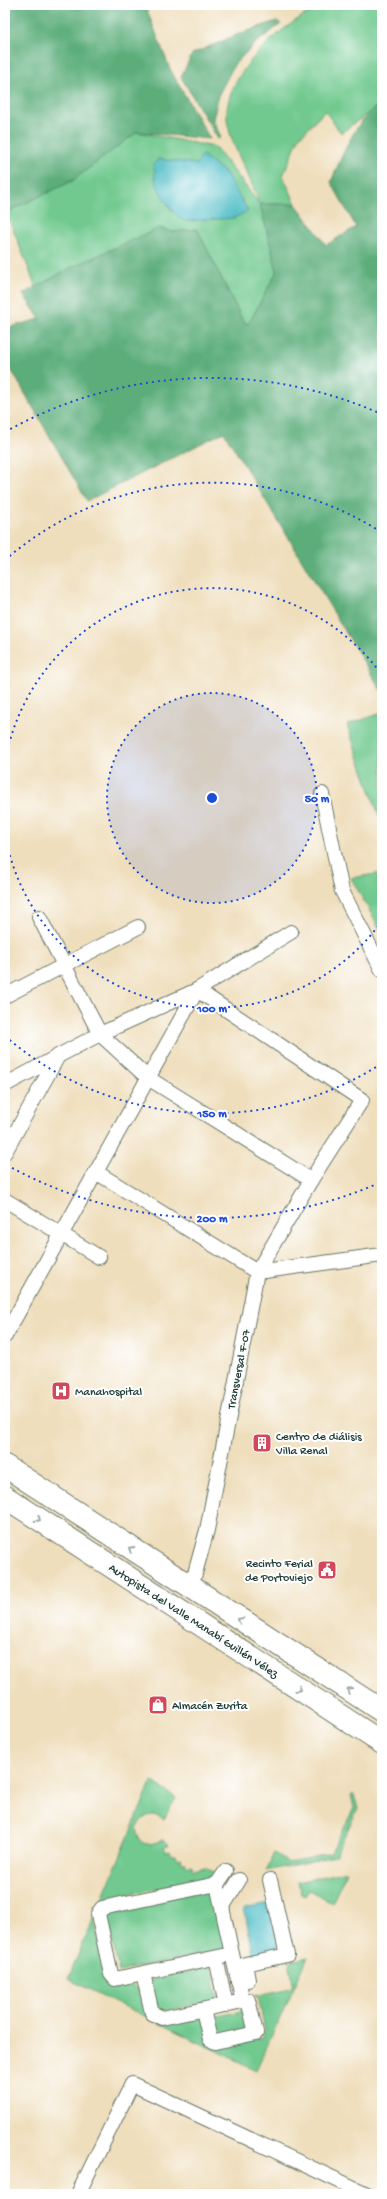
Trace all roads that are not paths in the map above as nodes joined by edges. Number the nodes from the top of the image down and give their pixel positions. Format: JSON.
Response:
{"nodes":[{"id":1,"x":322,"y":794,"type":"dead end"},
{"id":2,"x":39,"y":917,"type":"dead end"},
{"id":3,"x":138,"y":927,"type":"dead end"},
{"id":4,"x":291,"y":932,"type":"dead end"},
{"id":5,"x":65,"y":965,"type":"junction"},
{"id":6,"x":382,"y":970,"type":"edge"},
{"id":7,"x":197,"y":990,"type":"junction"},
{"id":8,"x":5,"y":996,"type":"edge"},
{"id":9,"x":100,"y":1034,"type":"junction"},
{"id":10,"x":58,"y":1056,"type":"junction"},
{"id":11,"x":148,"y":1078,"type":"junction"},
{"id":12,"x":5,"y":1085,"type":"edge"},
{"id":13,"x":5,"y":1152,"type":"edge"},
{"id":14,"x":96,"y":1172,"type":"junction"},
{"id":15,"x":311,"y":1180,"type":"junction"},
{"id":16,"x":5,"y":1200,"type":"edge"},
{"id":17,"x":61,"y":1234,"type":"junction"},
{"id":18,"x":382,"y":1255,"type":"edge"},
{"id":19,"x":99,"y":1257,"type":"dead end"},
{"id":20,"x":257,"y":1272,"type":"junction"},
{"id":21,"x":5,"y":1336,"type":"edge"},
{"id":22,"x":5,"y":1466,"type":"edge"},
{"id":23,"x":5,"y":1498,"type":"edge"},
{"id":24,"x":191,"y":1588,"type":"junction"},
{"id":25,"x":382,"y":1711,"type":"edge"},
{"id":26,"x":382,"y":1743,"type":"edge"},
{"id":27,"x":226,"y":1871,"type":"dead end"},
{"id":28,"x":239,"y":1880,"type":"dead end"},
{"id":29,"x":270,"y":1880,"type":"dead end"},
{"id":30,"x":217,"y":1884,"type":"junction"},
{"id":31,"x":222,"y":1906,"type":"junction"},
{"id":32,"x":232,"y":1954,"type":"junction"},
{"id":33,"x":216,"y":1958,"type":"junction"},
{"id":34,"x":143,"y":1973,"type":"junction"},
{"id":35,"x":238,"y":1982,"type":"junction"},
{"id":36,"x":243,"y":2002,"type":"junction"},
{"id":37,"x":226,"y":2005,"type":"junction"},
{"id":38,"x":203,"y":2010,"type":"junction"},
{"id":39,"x":78,"y":2194,"type":"edge"},
{"id":40,"x":367,"y":2194,"type":"edge"}],
"edges":[{"from":1,"to":6,"type":"street"},
{"from":2,"to":5,"type":"street"},
{"from":3,"to":5,"type":"street"},
{"from":4,"to":7,"type":"street"},
{"from":5,"to":8,"type":"street"},
{"from":5,"to":9,"type":"street"},
{"from":7,"to":9,"type":"street"},
{"from":7,"to":11,"type":"street"},
{"from":7,"to":15,"type":"street","name":"Transversal F-07"},
{"from":9,"to":10,"type":"street"},
{"from":9,"to":11,"type":"street"},
{"from":10,"to":12,"type":"street"},
{"from":10,"to":13,"type":"street"},
{"from":11,"to":14,"type":"street"},
{"from":11,"to":15,"type":"street"},
{"from":14,"to":17,"type":"street"},
{"from":14,"to":20,"type":"street"},
{"from":15,"to":20,"type":"street","name":"Transversal F-07"},
{"from":16,"to":17,"type":"street"},
{"from":17,"to":19,"type":"street"},
{"from":17,"to":21,"type":"street"},
{"from":18,"to":20,"type":"street"},
{"from":20,"to":24,"type":"street","name":"Transversal F-07"},
{"from":24,"to":22,"type":"main road","name":"Autopista del Valle Manabí Guillén Vélez","one_way":true},
{"from":23,"to":26,"type":"main road","name":"Autopista del Valle Manabí Guillén Vélez","one_way":true},
{"from":25,"to":24,"type":"main road","name":"Autopista del Valle Manabí Guillén Vélez","one_way":true},
{"from":27,"to":30,"type":"street"},
{"from":28,"to":31,"type":"street"},
{"from":29,"to":35,"type":"street"},
{"from":30,"to":31,"type":"street"},
{"from":30,"to":34,"type":"street"},
{"from":31,"to":32,"type":"street"},
{"from":32,"to":33,"type":"street"},
{"from":32,"to":35,"type":"street"},
{"from":33,"to":34,"type":"street"},
{"from":33,"to":37,"type":"street"},
{"from":34,"to":38,"type":"street"},
{"from":35,"to":36,"type":"street"},
{"from":36,"to":37,"type":"street"},
{"from":36,"to":38,"type":"street"},
{"from":37,"to":38,"type":"street"},
{"from":39,"to":40,"type":"street"}]}
